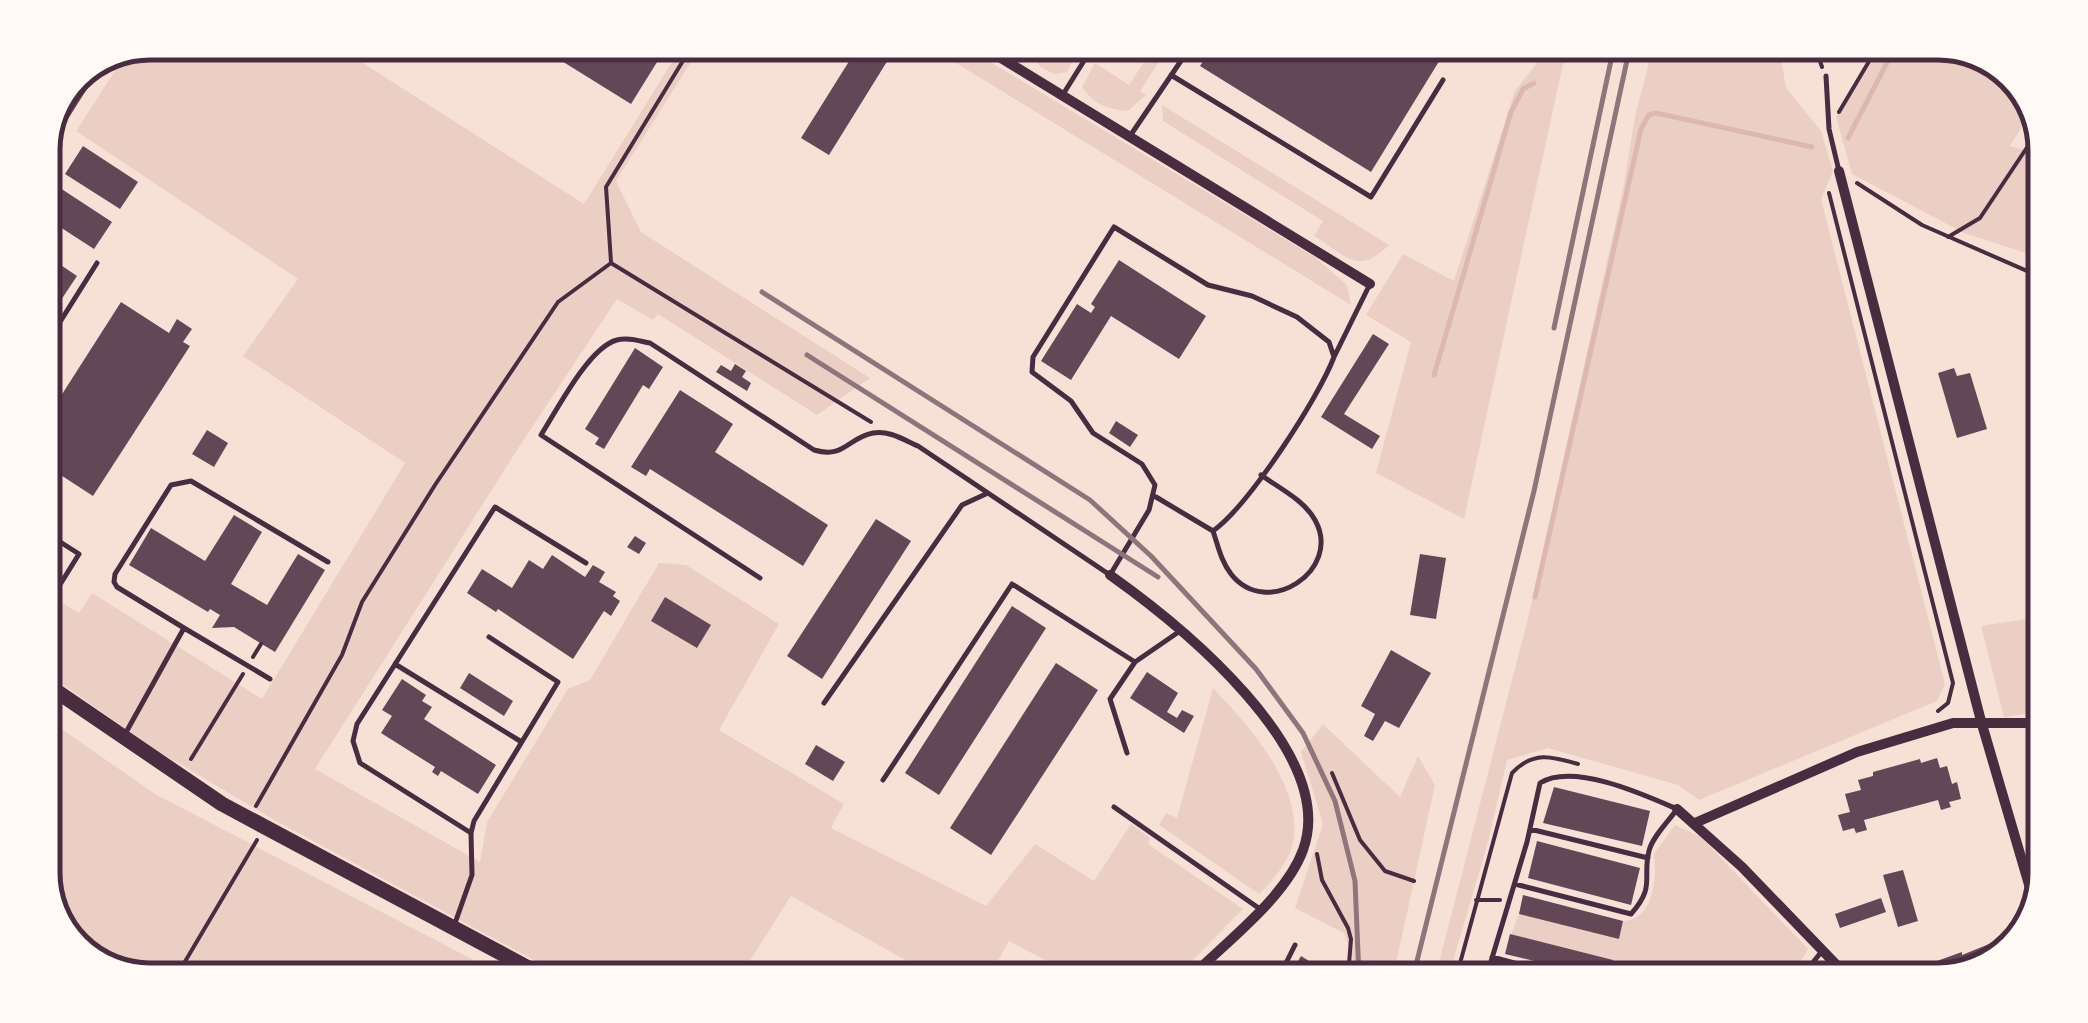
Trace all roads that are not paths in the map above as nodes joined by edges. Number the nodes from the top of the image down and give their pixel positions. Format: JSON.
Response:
{"nodes":[{"id":1,"x":1004,"y":60,"type":"edge"},
{"id":2,"x":1012,"y":60,"type":"edge"},
{"id":3,"x":1084,"y":60,"type":"edge"},
{"id":4,"x":1181,"y":60,"type":"edge"},
{"id":5,"x":1011,"y":64,"type":"junction"},
{"id":6,"x":1171,"y":75,"type":"junction"},
{"id":7,"x":1826,"y":76,"type":"dead end"},
{"id":8,"x":1444,"y":80,"type":"dead end"},
{"id":9,"x":1062,"y":96,"type":"junction"},
{"id":10,"x":1130,"y":136,"type":"junction"},
{"id":11,"x":1839,"y":172,"type":"joint"},
{"id":12,"x":97,"y":263,"type":"dead end"},
{"id":13,"x":1370,"y":284,"type":"joint"},
{"id":14,"x":60,"y":321,"type":"edge"},
{"id":15,"x":1334,"y":358,"type":"junction"},
{"id":16,"x":1262,"y":475,"type":"junction"},
{"id":17,"x":988,"y":493,"type":"junction"},
{"id":18,"x":1155,"y":496,"type":"junction"},
{"id":19,"x":1213,"y":531,"type":"junction"},
{"id":20,"x":60,"y":542,"type":"edge"},
{"id":21,"x":328,"y":562,"type":"dead end"},
{"id":22,"x":586,"y":563,"type":"dead end"},
{"id":23,"x":1110,"y":575,"type":"junction"},
{"id":24,"x":760,"y":578,"type":"dead end"},
{"id":25,"x":60,"y":585,"type":"edge"},
{"id":26,"x":184,"y":628,"type":"junction"},
{"id":27,"x":1182,"y":629,"type":"junction"},
{"id":28,"x":489,"y":637,"type":"dead end"},
{"id":29,"x":1135,"y":662,"type":"junction"},
{"id":30,"x":395,"y":664,"type":"junction"},
{"id":31,"x":270,"y":679,"type":"dead end"},
{"id":32,"x":60,"y":694,"type":"edge"},
{"id":33,"x":824,"y":703,"type":"dead end"},
{"id":34,"x":1982,"y":722,"type":"junction"},
{"id":35,"x":2028,"y":723,"type":"edge"},
{"id":36,"x":123,"y":738,"type":"junction"},
{"id":37,"x":520,"y":742,"type":"junction"},
{"id":38,"x":1127,"y":753,"type":"dead end"},
{"id":39,"x":883,"y":780,"type":"dead end"},
{"id":40,"x":1114,"y":807,"type":"dead end"},
{"id":41,"x":1677,"y":810,"type":"junction"},
{"id":42,"x":1695,"y":822,"type":"junction"},
{"id":43,"x":1530,"y":829,"type":"junction"},
{"id":44,"x":472,"y":833,"type":"junction"},
{"id":45,"x":1648,"y":858,"type":"junction"},
{"id":46,"x":2027,"y":879,"type":"edge"},
{"id":47,"x":1515,"y":884,"type":"junction"},
{"id":48,"x":1260,"y":909,"type":"junction"},
{"id":49,"x":453,"y":928,"type":"junction"},
{"id":50,"x":1295,"y":946,"type":"dead end"},
{"id":51,"x":1822,"y":950,"type":"junction"},
{"id":52,"x":1492,"y":957,"type":"junction"},
{"id":53,"x":519,"y":963,"type":"edge"},
{"id":54,"x":1205,"y":963,"type":"edge"},
{"id":55,"x":1286,"y":963,"type":"edge"},
{"id":56,"x":1490,"y":963,"type":"edge"},
{"id":57,"x":1515,"y":963,"type":"edge"},
{"id":58,"x":1812,"y":963,"type":"edge"},
{"id":59,"x":1835,"y":963,"type":"edge"}],
"edges":[{"from":1,"to":5,"type":"street"},
{"from":2,"to":5,"type":"lane"},
{"from":3,"to":9,"type":"lane"},
{"from":4,"to":6,"type":"lane"},
{"from":5,"to":9,"type":"street"},
{"from":6,"to":8,"type":"lane"},
{"from":6,"to":10,"type":"lane"},
{"from":7,"to":11,"type":"lane"},
{"from":9,"to":10,"type":"street"},
{"from":10,"to":13,"type":"street"},
{"from":11,"to":34,"type":"street"},
{"from":12,"to":14,"type":"lane"},
{"from":13,"to":15,"type":"lane"},
{"from":15,"to":16,"type":"lane"},
{"from":15,"to":18,"type":"lane"},
{"from":16,"to":19,"type":"lane"},
{"from":16,"to":19,"type":"lane"},
{"from":17,"to":23,"type":"lane"},
{"from":17,"to":24,"type":"lane"},
{"from":17,"to":33,"type":"lane"},
{"from":18,"to":19,"type":"lane"},
{"from":18,"to":23,"type":"lane"},
{"from":20,"to":25,"type":"lane"},
{"from":21,"to":26,"type":"lane"},
{"from":22,"to":30,"type":"lane"},
{"from":23,"to":27,"type":"street"},
{"from":26,"to":31,"type":"lane"},
{"from":26,"to":36,"type":"lane"},
{"from":27,"to":29,"type":"lane"},
{"from":27,"to":48,"type":"street"},
{"from":28,"to":37,"type":"lane"},
{"from":29,"to":38,"type":"lane"},
{"from":29,"to":39,"type":"lane"},
{"from":30,"to":37,"type":"lane"},
{"from":30,"to":44,"type":"lane"},
{"from":32,"to":36,"type":"main road"},
{"from":34,"to":35,"type":"street"},
{"from":34,"to":42,"type":"street"},
{"from":34,"to":46,"type":"street"},
{"from":36,"to":49,"type":"main road"},
{"from":37,"to":44,"type":"lane"},
{"from":40,"to":48,"type":"lane"},
{"from":41,"to":42,"type":"street"},
{"from":41,"to":43,"type":"lane"},
{"from":41,"to":45,"type":"lane"},
{"from":42,"to":51,"type":"street"},
{"from":43,"to":45,"type":"lane"},
{"from":43,"to":47,"type":"lane"},
{"from":44,"to":49,"type":"lane"},
{"from":45,"to":47,"type":"lane"},
{"from":47,"to":52,"type":"lane"},
{"from":48,"to":54,"type":"street"},
{"from":49,"to":53,"type":"main road"},
{"from":50,"to":55,"type":"lane"},
{"from":51,"to":58,"type":"lane"},
{"from":51,"to":59,"type":"street"},
{"from":52,"to":56,"type":"lane"},
{"from":52,"to":57,"type":"lane"}]}
